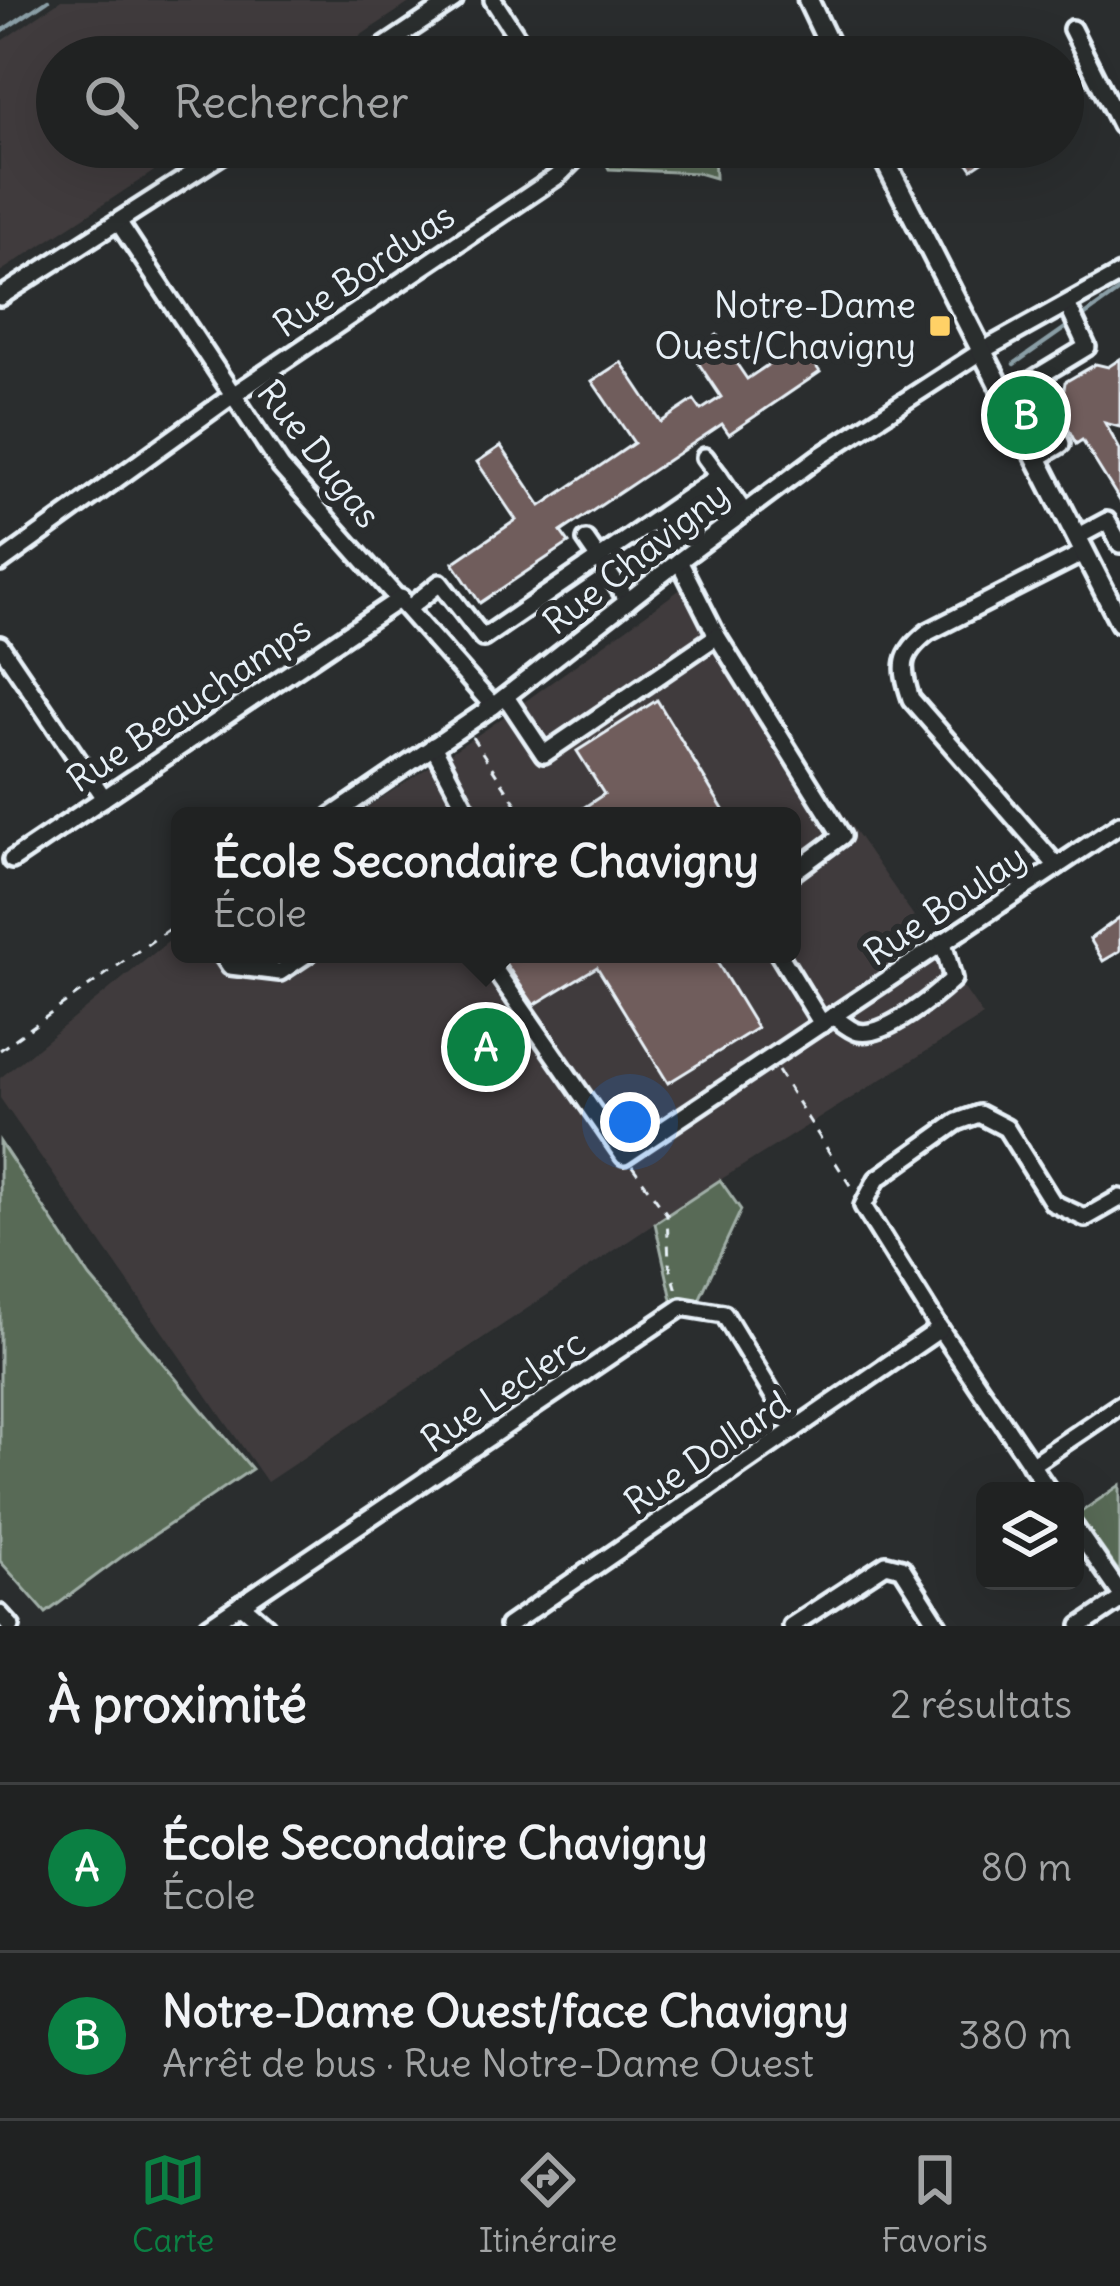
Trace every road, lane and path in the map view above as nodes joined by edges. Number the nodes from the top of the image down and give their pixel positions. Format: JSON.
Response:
{"nodes":[{"id":1,"x":454,"y":0,"type":"edge"},
{"id":2,"x":493,"y":0,"type":"edge"},
{"id":3,"x":811,"y":0,"type":"edge"},
{"id":4,"x":1072,"y":29,"type":"dead end"},
{"id":5,"x":400,"y":36,"type":"edge"},
{"id":6,"x":516,"y":36,"type":"edge"},
{"id":7,"x":826,"y":36,"type":"edge"},
{"id":8,"x":1077,"y":36,"type":"edge"},
{"id":9,"x":1084,"y":47,"type":"edge"},
{"id":10,"x":1113,"y":92,"type":"edge"},
{"id":11,"x":1120,"y":125,"type":"edge"},
{"id":12,"x":202,"y":168,"type":"edge"},
{"id":13,"x":567,"y":168,"type":"edge"},
{"id":14,"x":888,"y":168,"type":"edge"},
{"id":15,"x":119,"y":223,"type":"junction"},
{"id":16,"x":1120,"y":274,"type":"edge"},
{"id":17,"x":0,"y":297,"type":"edge"},
{"id":18,"x":1067,"y":304,"type":"junction"},
{"id":19,"x":980,"y":352,"type":"junction"},
{"id":20,"x":1062,"y":362,"type":"junction"},
{"id":21,"x":233,"y":394,"type":"junction"},
{"id":22,"x":1052,"y":401,"type":"junction"},
{"id":23,"x":705,"y":457,"type":"dead end"},
{"id":24,"x":1036,"y":460,"type":"junction"},
{"id":25,"x":719,"y":476,"type":"junction"},
{"id":26,"x":744,"y":512,"type":"junction"},
{"id":27,"x":586,"y":540,"type":"dead end"},
{"id":28,"x":1081,"y":544,"type":"junction"},
{"id":29,"x":1120,"y":544,"type":"edge"},
{"id":30,"x":599,"y":559,"type":"junction"},
{"id":31,"x":679,"y":561,"type":"junction"},
{"id":32,"x":0,"y":563,"type":"edge"},
{"id":33,"x":1115,"y":598,"type":"edge"},
{"id":34,"x":628,"y":601,"type":"junction"},
{"id":35,"x":405,"y":603,"type":"junction"},
{"id":36,"x":1120,"y":622,"type":"edge"},
{"id":37,"x":717,"y":637,"type":"junction"},
{"id":38,"x":0,"y":645,"type":"edge"},
{"id":39,"x":500,"y":702,"type":"junction"},
{"id":40,"x":465,"y":725,"type":"junction"},
{"id":41,"x":433,"y":746,"type":"junction"},
{"id":42,"x":104,"y":798,"type":"junction"},
{"id":43,"x":345,"y":807,"type":"edge"},
{"id":44,"x":465,"y":807,"type":"edge"},
{"id":45,"x":518,"y":807,"type":"edge"},
{"id":46,"x":1120,"y":824,"type":"edge"},
{"id":47,"x":12,"y":860,"type":"dead end"},
{"id":48,"x":801,"y":866,"type":"edge"},
{"id":49,"x":1057,"y":866,"type":"junction"},
{"id":50,"x":171,"y":927,"type":"edge"},
{"id":51,"x":943,"y":942,"type":"junction"},
{"id":52,"x":228,"y":963,"type":"edge"},
{"id":53,"x":294,"y":963,"type":"edge"},
{"id":54,"x":490,"y":963,"type":"edge"},
{"id":55,"x":786,"y":963,"type":"edge"},
{"id":56,"x":827,"y":1020,"type":"junction"},
{"id":57,"x":0,"y":1050,"type":"edge"},
{"id":58,"x":770,"y":1058,"type":"junction"},
{"id":59,"x":624,"y":1156,"type":"junction"},
{"id":60,"x":1120,"y":1198,"type":"edge"},
{"id":61,"x":863,"y":1207,"type":"junction"},
{"id":62,"x":682,"y":1307,"type":"junction"},
{"id":63,"x":940,"y":1329,"type":"junction"},
{"id":64,"x":1120,"y":1405,"type":"edge"},
{"id":65,"x":794,"y":1430,"type":"junction"},
{"id":66,"x":1031,"y":1465,"type":"junction"},
{"id":67,"x":1043,"y":1482,"type":"edge"},
{"id":68,"x":1084,"y":1542,"type":"edge"},
{"id":69,"x":1120,"y":1597,"type":"edge"},
{"id":70,"x":241,"y":1604,"type":"junction"},
{"id":71,"x":0,"y":1614,"type":"edge"},
{"id":72,"x":11,"y":1626,"type":"edge"},
{"id":73,"x":209,"y":1626,"type":"edge"},
{"id":74,"x":266,"y":1626,"type":"edge"},
{"id":75,"x":508,"y":1626,"type":"edge"},
{"id":76,"x":791,"y":1626,"type":"edge"},
{"id":77,"x":939,"y":1626,"type":"edge"},
{"id":78,"x":1081,"y":1626,"type":"edge"}],
"edges":[{"from":1,"to":5,"type":"street"},
{"from":2,"to":6,"type":"street"},
{"from":3,"to":7,"type":"main road"},
{"from":4,"to":8,"type":"street"},
{"from":9,"to":10,"type":"street"},
{"from":10,"to":11,"type":"street"},
{"from":12,"to":15,"type":"street"},
{"from":13,"to":21,"type":"street","name":"Rue Borduas"},
{"from":14,"to":19,"type":"main road"},
{"from":15,"to":17,"type":"street"},
{"from":15,"to":21,"type":"street","name":"Rue Dugas"},
{"from":16,"to":18,"type":"street","name":"Rue Chavigny"},
{"from":18,"to":19,"type":"street","name":"Rue Chavigny"},
{"from":18,"to":20,"type":"street"},
{"from":19,"to":24,"type":"main road"},
{"from":19,"to":26,"type":"street","name":"Rue Chavigny"},
{"from":20,"to":22,"type":"street"},
{"from":20,"to":22,"type":"street"},
{"from":21,"to":32,"type":"street","name":"Rue Borduas"},
{"from":21,"to":35,"type":"street","name":"Rue Dugas"},
{"from":22,"to":24,"type":"street"},
{"from":23,"to":25,"type":"street"},
{"from":24,"to":28,"type":"main road"},
{"from":25,"to":26,"type":"street"},
{"from":25,"to":30,"type":"street"},
{"from":26,"to":31,"type":"street","name":"Rue Chavigny"},
{"from":27,"to":30,"type":"street"},
{"from":28,"to":29,"type":"street"},
{"from":28,"to":33,"type":"main road"},
{"from":28,"to":49,"type":"street"},
{"from":30,"to":34,"type":"street"},
{"from":30,"to":35,"type":"street"},
{"from":31,"to":34,"type":"street","name":"Rue Chavigny"},
{"from":31,"to":37,"type":"street"},
{"from":33,"to":36,"type":"main road"},
{"from":34,"to":39,"type":"street","name":"Rue Chavigny"},
{"from":35,"to":39,"type":"street","name":"Rue Dugas"},
{"from":35,"to":42,"type":"street","name":"Rue Beauchamps"},
{"from":37,"to":39,"type":"street","name":"Rue Dugas"},
{"from":37,"to":48,"type":"street"},
{"from":38,"to":42,"type":"street"},
{"from":39,"to":40,"type":"street","name":"Rue Chavigny"},
{"from":40,"to":41,"type":"street","name":"Rue Chavigny"},
{"from":40,"to":45,"type":"path"},
{"from":41,"to":43,"type":"street","name":"Rue Chavigny"},
{"from":41,"to":44,"type":"street"},
{"from":42,"to":47,"type":"street","name":"Rue Beauchamps"},
{"from":46,"to":49,"type":"street","name":"Rue Boulay"},
{"from":49,"to":51,"type":"street","name":"Rue Boulay"},
{"from":50,"to":57,"type":"path"},
{"from":51,"to":56,"type":"street","name":"Rue Boulay"},
{"from":51,"to":56,"type":"street"},
{"from":52,"to":53,"type":"street"},
{"from":54,"to":59,"type":"street"},
{"from":55,"to":56,"type":"street"},
{"from":56,"to":58,"type":"street","name":"Rue Boulay"},
{"from":58,"to":59,"type":"street","name":"Rue Boulay"},
{"from":58,"to":61,"type":"path"},
{"from":59,"to":62,"type":"path"},
{"from":60,"to":61,"type":"street"},
{"from":61,"to":63,"type":"street"},
{"from":62,"to":65,"type":"street"},
{"from":62,"to":70,"type":"street","name":"Rue Leclerc"},
{"from":63,"to":65,"type":"street","name":"Rue Dollard"},
{"from":63,"to":66,"type":"street"},
{"from":64,"to":66,"type":"street"},
{"from":65,"to":75,"type":"street","name":"Rue Dollard"},
{"from":66,"to":67,"type":"street"},
{"from":68,"to":69,"type":"street"},
{"from":69,"to":78,"type":"street"},
{"from":70,"to":73,"type":"street","name":"Rue Leclerc"},
{"from":70,"to":74,"type":"street"},
{"from":71,"to":72,"type":"street"},
{"from":76,"to":77,"type":"street"}]}
